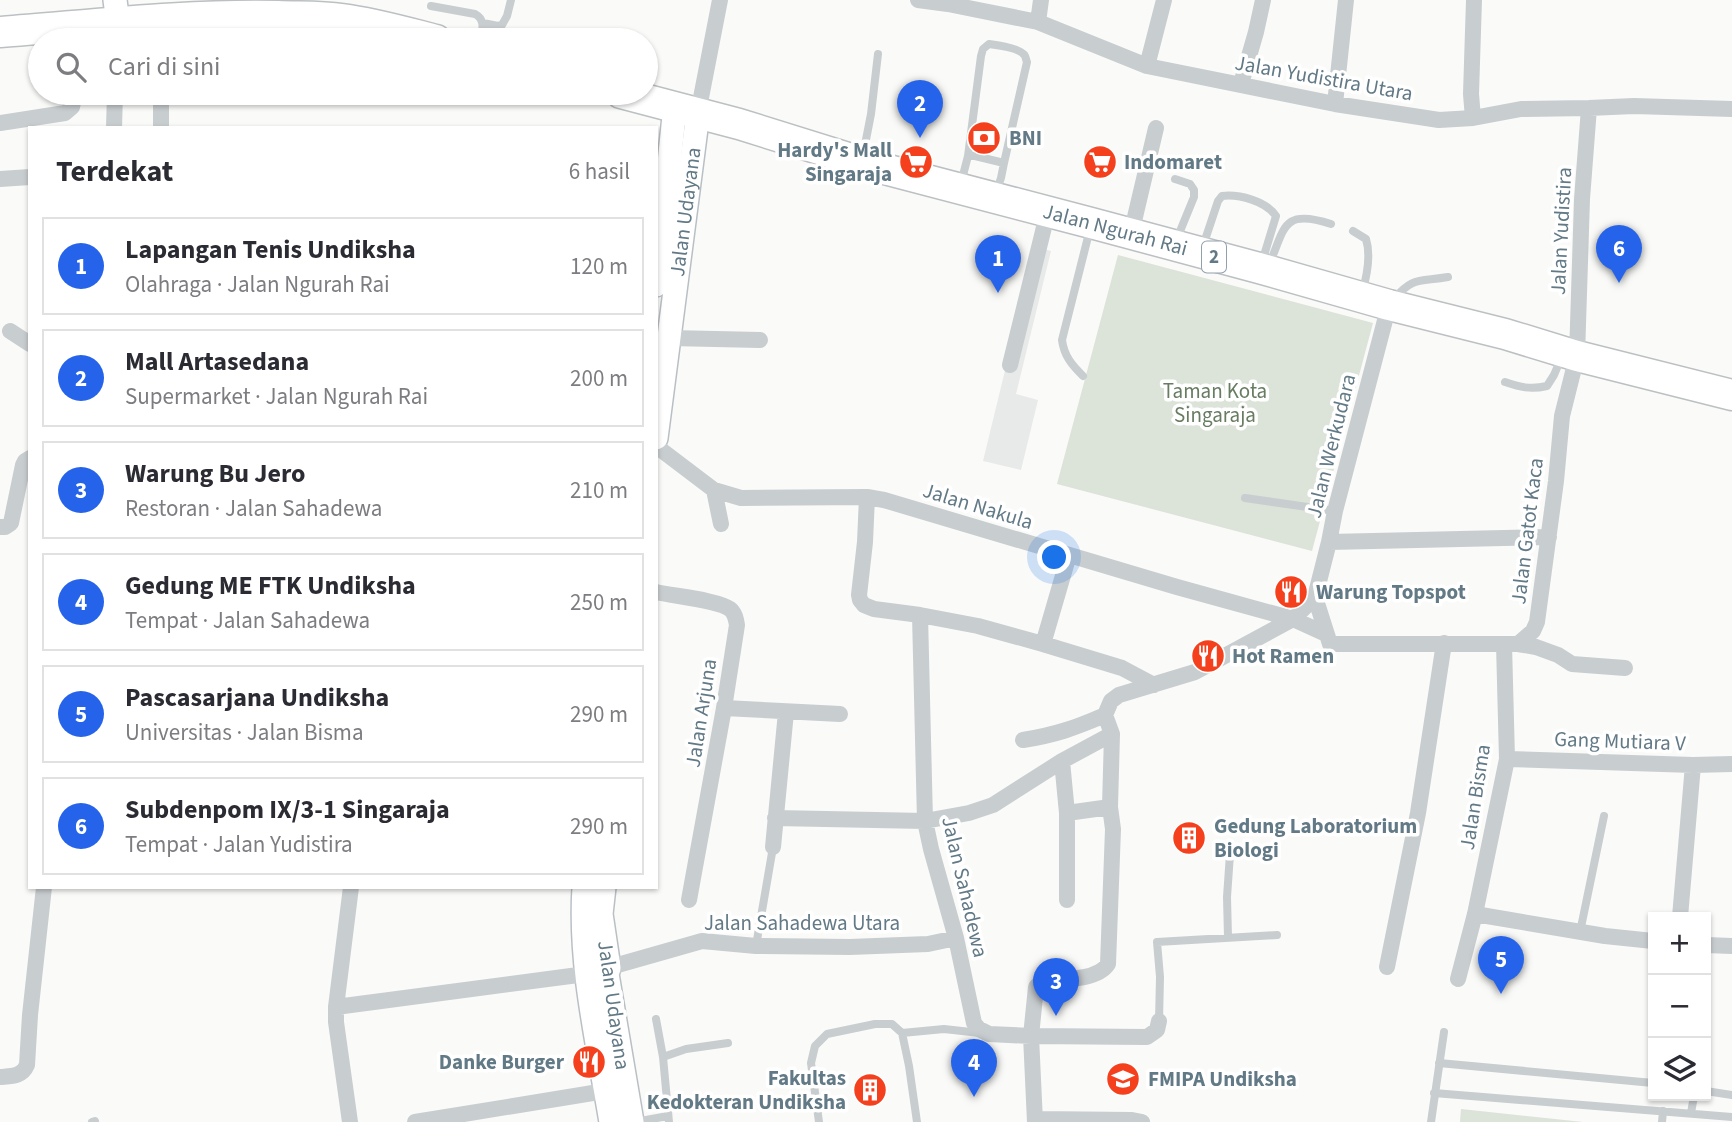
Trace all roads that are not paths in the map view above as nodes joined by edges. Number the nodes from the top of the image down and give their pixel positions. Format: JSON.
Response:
{"nodes":[{"id":1,"x":511,"y":0,"type":"edge"},
{"id":2,"x":720,"y":0,"type":"edge"},
{"id":3,"x":918,"y":0,"type":"edge"},
{"id":4,"x":1041,"y":0,"type":"edge"},
{"id":5,"x":1164,"y":0,"type":"edge"},
{"id":6,"x":1263,"y":0,"type":"edge"},
{"id":7,"x":1346,"y":0,"type":"edge"},
{"id":8,"x":1474,"y":0,"type":"edge"},
{"id":9,"x":432,"y":6,"type":"dead end"},
{"id":10,"x":322,"y":9,"type":"edge"},
{"id":11,"x":136,"y":19,"type":"edge"},
{"id":12,"x":1038,"y":22,"type":"junction"},
{"id":13,"x":483,"y":23,"type":"junction"},
{"id":14,"x":96,"y":28,"type":"edge"},
{"id":15,"x":390,"y":28,"type":"edge"},
{"id":16,"x":482,"y":28,"type":"edge"},
{"id":17,"x":0,"y":32,"type":"edge"},
{"id":18,"x":28,"y":33,"type":"edge"},
{"id":19,"x":877,"y":54,"type":"dead end"},
{"id":20,"x":1147,"y":66,"type":"junction"},
{"id":21,"x":1241,"y":84,"type":"junction"},
{"id":22,"x":658,"y":103,"type":"edge"},
{"id":23,"x":1335,"y":104,"type":"junction"},
{"id":24,"x":72,"y":105,"type":"edge"},
{"id":25,"x":115,"y":105,"type":"edge"},
{"id":26,"x":162,"y":105,"type":"edge"},
{"id":27,"x":1589,"y":108,"type":"junction"},
{"id":28,"x":1732,"y":109,"type":"edge"},
{"id":29,"x":687,"y":110,"type":"junction"},
{"id":30,"x":1473,"y":118,"type":"junction"},
{"id":31,"x":0,"y":123,"type":"edge"},
{"id":32,"x":114,"y":126,"type":"edge"},
{"id":33,"x":161,"y":126,"type":"edge"},
{"id":34,"x":1156,"y":128,"type":"dead end"},
{"id":35,"x":968,"y":156,"type":"junction"},
{"id":36,"x":861,"y":162,"type":"junction"},
{"id":37,"x":1004,"y":163,"type":"junction"},
{"id":38,"x":28,"y":177,"type":"edge"},
{"id":39,"x":0,"y":179,"type":"edge"},
{"id":40,"x":1175,"y":179,"type":"dead end"},
{"id":41,"x":959,"y":189,"type":"junction"},
{"id":42,"x":993,"y":198,"type":"junction"},
{"id":43,"x":1048,"y":211,"type":"junction"},
{"id":44,"x":1091,"y":223,"type":"junction"},
{"id":45,"x":1331,"y":224,"type":"dead end"},
{"id":46,"x":1353,"y":231,"type":"dead end"},
{"id":47,"x":1131,"y":234,"type":"junction"},
{"id":48,"x":1188,"y":249,"type":"junction"},
{"id":49,"x":1263,"y":269,"type":"junction"},
{"id":50,"x":658,"y":274,"type":"edge"},
{"id":51,"x":1448,"y":278,"type":"dead end"},
{"id":52,"x":1375,"y":301,"type":"junction"},
{"id":53,"x":10,"y":331,"type":"dead end"},
{"id":54,"x":663,"y":338,"type":"edge"},
{"id":55,"x":760,"y":340,"type":"dead end"},
{"id":56,"x":28,"y":343,"type":"edge"},
{"id":57,"x":1570,"y":354,"type":"junction"},
{"id":58,"x":1010,"y":365,"type":"dead end"},
{"id":59,"x":1083,"y":376,"type":"dead end"},
{"id":60,"x":1504,"y":382,"type":"dead end"},
{"id":61,"x":1732,"y":395,"type":"edge"},
{"id":62,"x":658,"y":409,"type":"edge"},
{"id":63,"x":658,"y":448,"type":"edge"},
{"id":64,"x":28,"y":459,"type":"edge"},
{"id":65,"x":714,"y":490,"type":"junction"},
{"id":66,"x":867,"y":497,"type":"junction"},
{"id":67,"x":1245,"y":498,"type":"dead end"},
{"id":68,"x":1335,"y":511,"type":"junction"},
{"id":69,"x":721,"y":524,"type":"dead end"},
{"id":70,"x":0,"y":527,"type":"edge"},
{"id":71,"x":1549,"y":537,"type":"junction"},
{"id":72,"x":1329,"y":542,"type":"junction"},
{"id":73,"x":1069,"y":555,"type":"junction"},
{"id":74,"x":658,"y":592,"type":"edge"},
{"id":75,"x":1315,"y":597,"type":"junction"},
{"id":76,"x":920,"y":615,"type":"junction"},
{"id":77,"x":1293,"y":620,"type":"junction"},
{"id":78,"x":1328,"y":639,"type":"junction"},
{"id":79,"x":1444,"y":643,"type":"junction"},
{"id":80,"x":1043,"y":644,"type":"junction"},
{"id":81,"x":1511,"y":644,"type":"junction"},
{"id":82,"x":1625,"y":668,"type":"dead end"},
{"id":83,"x":1154,"y":685,"type":"junction"},
{"id":84,"x":724,"y":708,"type":"junction"},
{"id":85,"x":786,"y":712,"type":"junction"},
{"id":86,"x":840,"y":714,"type":"dead end"},
{"id":87,"x":1105,"y":715,"type":"junction"},
{"id":88,"x":1112,"y":734,"type":"junction"},
{"id":89,"x":1023,"y":740,"type":"dead end"},
{"id":90,"x":1507,"y":759,"type":"junction"},
{"id":91,"x":1062,"y":761,"type":"junction"},
{"id":92,"x":1732,"y":764,"type":"edge"},
{"id":93,"x":1693,"y":765,"type":"junction"},
{"id":94,"x":1110,"y":807,"type":"junction"},
{"id":95,"x":1067,"y":813,"type":"junction"},
{"id":96,"x":1604,"y":816,"type":"dead end"},
{"id":97,"x":775,"y":818,"type":"junction"},
{"id":98,"x":925,"y":821,"type":"junction"},
{"id":99,"x":772,"y":847,"type":"joint"},
{"id":100,"x":1230,"y":853,"type":"dead end"},
{"id":101,"x":44,"y":889,"type":"edge"},
{"id":102,"x":351,"y":889,"type":"edge"},
{"id":103,"x":584,"y":889,"type":"edge"},
{"id":104,"x":604,"y":889,"type":"edge"},
{"id":105,"x":1067,"y":900,"type":"dead end"},
{"id":106,"x":689,"y":901,"type":"dead end"},
{"id":107,"x":1680,"y":912,"type":"edge"},
{"id":108,"x":1475,"y":914,"type":"junction"},
{"id":109,"x":1580,"y":932,"type":"junction"},
{"id":110,"x":1277,"y":935,"type":"dead end"},
{"id":111,"x":1228,"y":937,"type":"junction"},
{"id":112,"x":956,"y":938,"type":"junction"},
{"id":113,"x":1648,"y":940,"type":"edge"},
{"id":114,"x":1711,"y":945,"type":"edge"},
{"id":115,"x":756,"y":946,"type":"junction"},
{"id":116,"x":1732,"y":946,"type":"edge"},
{"id":117,"x":1387,"y":967,"type":"dead end"},
{"id":118,"x":609,"y":968,"type":"junction"},
{"id":119,"x":586,"y":974,"type":"junction"},
{"id":120,"x":1458,"y":979,"type":"dead end"},
{"id":121,"x":336,"y":1007,"type":"junction"},
{"id":122,"x":656,"y":1018,"type":"dead end"},
{"id":123,"x":1159,"y":1021,"type":"joint"},
{"id":124,"x":1444,"y":1032,"type":"dead end"},
{"id":125,"x":902,"y":1033,"type":"junction"},
{"id":126,"x":989,"y":1034,"type":"junction"},
{"id":127,"x":1031,"y":1036,"type":"junction"},
{"id":128,"x":728,"y":1043,"type":"dead end"},
{"id":129,"x":663,"y":1057,"type":"junction"},
{"id":130,"x":1439,"y":1063,"type":"junction"},
{"id":131,"x":0,"y":1077,"type":"edge"},
{"id":132,"x":1648,"y":1083,"type":"edge"},
{"id":133,"x":606,"y":1091,"type":"junction"},
{"id":134,"x":1711,"y":1092,"type":"edge"},
{"id":135,"x":1434,"y":1093,"type":"junction"},
{"id":136,"x":1732,"y":1095,"type":"edge"},
{"id":137,"x":1693,"y":1101,"type":"edge"},
{"id":138,"x":1663,"y":1111,"type":"junction"},
{"id":139,"x":1691,"y":1113,"type":"junction"},
{"id":140,"x":1732,"y":1117,"type":"edge"},
{"id":141,"x":668,"y":1119,"type":"edge"},
{"id":142,"x":1035,"y":1120,"type":"edge"},
{"id":143,"x":350,"y":1122,"type":"edge"},
{"id":144,"x":415,"y":1122,"type":"edge"},
{"id":145,"x":611,"y":1122,"type":"edge"},
{"id":146,"x":632,"y":1122,"type":"edge"},
{"id":147,"x":819,"y":1122,"type":"edge"},
{"id":148,"x":917,"y":1122,"type":"edge"},
{"id":149,"x":1142,"y":1122,"type":"edge"},
{"id":150,"x":1431,"y":1122,"type":"edge"},
{"id":151,"x":1662,"y":1122,"type":"edge"}],
"edges":[{"from":1,"to":13,"type":"lane"},
{"from":2,"to":29,"type":"street"},
{"from":3,"to":12,"type":"street","name":"Jalan Yudistira Utara"},
{"from":4,"to":12,"type":"street"},
{"from":5,"to":20,"type":"street"},
{"from":6,"to":21,"type":"street"},
{"from":7,"to":23,"type":"street"},
{"from":8,"to":30,"type":"street"},
{"from":9,"to":13,"type":"lane"},
{"from":10,"to":11,"type":"highway"},
{"from":10,"to":15,"type":"highway"},
{"from":11,"to":14,"type":"highway"},
{"from":12,"to":20,"type":"street","name":"Jalan Yudistira Utara"},
{"from":13,"to":16,"type":"lane"},
{"from":17,"to":18,"type":"highway"},
{"from":19,"to":36,"type":"lane"},
{"from":20,"to":21,"type":"street","name":"Jalan Yudistira Utara"},
{"from":21,"to":23,"type":"street","name":"Jalan Yudistira Utara"},
{"from":22,"to":29,"type":"highway","name":"Jalan Ngurah Rai","number":"2"},
{"from":23,"to":30,"type":"street","name":"Jalan Yudistira Utara"},
{"from":24,"to":31,"type":"street"},
{"from":25,"to":32,"type":"street"},
{"from":26,"to":33,"type":"street"},
{"from":27,"to":28,"type":"street","name":"Jalan Yudistira Utara"},
{"from":27,"to":30,"type":"street","name":"Jalan Yudistira Utara"},
{"from":27,"to":57,"type":"street","name":"Jalan Yudistira"},
{"from":29,"to":36,"type":"highway","name":"Jalan Ngurah Rai","number":"2"},
{"from":29,"to":50,"type":"street","name":"Jalan Udayana"},
{"from":29,"to":54,"type":"street","name":"Jalan Udayana"},
{"from":34,"to":47,"type":"street"},
{"from":35,"to":37,"type":"lane"},
{"from":35,"to":37,"type":"lane"},
{"from":35,"to":41,"type":"lane"},
{"from":36,"to":41,"type":"highway","name":"Jalan Ngurah Rai","number":"2"},
{"from":37,"to":42,"type":"lane"},
{"from":38,"to":39,"type":"street"},
{"from":40,"to":48,"type":"lane"},
{"from":41,"to":42,"type":"highway","name":"Jalan Ngurah Rai","number":"2"},
{"from":42,"to":43,"type":"highway","name":"Jalan Ngurah Rai","number":"2"},
{"from":43,"to":44,"type":"highway","name":"Jalan Ngurah Rai","number":"2"},
{"from":43,"to":58,"type":"street"},
{"from":44,"to":47,"type":"highway","name":"Jalan Ngurah Rai","number":"2"},
{"from":44,"to":59,"type":"lane"},
{"from":45,"to":49,"type":"lane"},
{"from":46,"to":52,"type":"lane"},
{"from":47,"to":48,"type":"highway","name":"Jalan Ngurah Rai","number":"2"},
{"from":48,"to":49,"type":"highway","name":"Jalan Ngurah Rai","number":"2"},
{"from":48,"to":49,"type":"lane"},
{"from":49,"to":52,"type":"highway","name":"Jalan Ngurah Rai","number":"2"},
{"from":51,"to":52,"type":"lane"},
{"from":52,"to":57,"type":"highway","name":"Jalan Ngurah Rai","number":"2"},
{"from":52,"to":68,"type":"street","name":"Jalan Werkudara"},
{"from":53,"to":56,"type":"street"},
{"from":54,"to":55,"type":"street"},
{"from":54,"to":62,"type":"street","name":"Jalan Udayana"},
{"from":57,"to":60,"type":"lane"},
{"from":57,"to":61,"type":"highway","name":"Jalan Ngurah Rai","number":"2"},
{"from":57,"to":71,"type":"street","name":"Jalan Gatot Kaca"},
{"from":63,"to":65,"type":"street","name":"Jalan Nakula"},
{"from":64,"to":70,"type":"street"},
{"from":65,"to":66,"type":"street","name":"Jalan Nakula"},
{"from":65,"to":69,"type":"street"},
{"from":66,"to":73,"type":"street","name":"Jalan Nakula"},
{"from":66,"to":76,"type":"street"},
{"from":67,"to":68,"type":"lane"},
{"from":68,"to":72,"type":"street","name":"Jalan Werkudara"},
{"from":71,"to":72,"type":"street"},
{"from":71,"to":81,"type":"street","name":"Jalan Gatot Kaca"},
{"from":72,"to":75,"type":"street","name":"Jalan Werkudara"},
{"from":73,"to":77,"type":"street","name":"Jalan Nakula"},
{"from":73,"to":80,"type":"street"},
{"from":74,"to":84,"type":"street","name":"Jalan Arjuna"},
{"from":75,"to":77,"type":"street","name":"Jalan Werkudara"},
{"from":75,"to":78,"type":"street"},
{"from":76,"to":80,"type":"street"},
{"from":76,"to":98,"type":"street","name":"Jalan Sahadewa"},
{"from":77,"to":78,"type":"street"},
{"from":77,"to":83,"type":"street"},
{"from":78,"to":79,"type":"street"},
{"from":79,"to":81,"type":"street"},
{"from":79,"to":117,"type":"street"},
{"from":80,"to":83,"type":"street"},
{"from":81,"to":82,"type":"street"},
{"from":81,"to":90,"type":"street","name":"Jalan Bisma"},
{"from":83,"to":87,"type":"street"},
{"from":84,"to":85,"type":"street"},
{"from":84,"to":106,"type":"street","name":"Jalan Arjuna"},
{"from":85,"to":86,"type":"street"},
{"from":85,"to":97,"type":"street"},
{"from":87,"to":88,"type":"street"},
{"from":87,"to":89,"type":"street"},
{"from":88,"to":91,"type":"street"},
{"from":88,"to":94,"type":"street"},
{"from":90,"to":93,"type":"street","name":"Gang Mutiara V"},
{"from":90,"to":108,"type":"street","name":"Jalan Bisma"},
{"from":91,"to":95,"type":"street"},
{"from":91,"to":98,"type":"street"},
{"from":92,"to":93,"type":"street","name":"Gang Mutiara V"},
{"from":93,"to":107,"type":"street"},
{"from":94,"to":95,"type":"street"},
{"from":94,"to":127,"type":"street"},
{"from":95,"to":105,"type":"street"},
{"from":96,"to":109,"type":"lane"},
{"from":97,"to":98,"type":"street"},
{"from":97,"to":99,"type":"street"},
{"from":98,"to":112,"type":"street","name":"Jalan Sahadewa"},
{"from":99,"to":115,"type":"lane"},
{"from":100,"to":111,"type":"lane"},
{"from":101,"to":131,"type":"street"},
{"from":102,"to":121,"type":"street"},
{"from":103,"to":119,"type":"street","name":"Jalan Udayana"},
{"from":104,"to":118,"type":"street","name":"Jalan Udayana"},
{"from":108,"to":109,"type":"street"},
{"from":108,"to":120,"type":"street","name":"Jalan Bisma"},
{"from":109,"to":113,"type":"street"},
{"from":110,"to":111,"type":"lane"},
{"from":111,"to":123,"type":"lane"},
{"from":112,"to":115,"type":"street","name":"Jalan Sahadewa Utara"},
{"from":112,"to":126,"type":"street","name":"Jalan Sahadewa"},
{"from":114,"to":116,"type":"street"},
{"from":115,"to":118,"type":"street","name":"Jalan Sahadewa Utara"},
{"from":118,"to":119,"type":"street","name":"Jalan Sahadewa Utara"},
{"from":118,"to":146,"type":"street","name":"Jalan Udayana"},
{"from":119,"to":121,"type":"street","name":"Jalan Sahadewa Utara"},
{"from":119,"to":133,"type":"street","name":"Jalan Udayana"},
{"from":121,"to":143,"type":"street"},
{"from":122,"to":129,"type":"lane"},
{"from":123,"to":127,"type":"street"},
{"from":124,"to":130,"type":"lane"},
{"from":125,"to":126,"type":"lane"},
{"from":125,"to":147,"type":"lane"},
{"from":125,"to":148,"type":"lane"},
{"from":126,"to":127,"type":"street"},
{"from":127,"to":142,"type":"street"},
{"from":128,"to":129,"type":"lane"},
{"from":129,"to":141,"type":"lane"},
{"from":130,"to":132,"type":"lane"},
{"from":130,"to":135,"type":"lane"},
{"from":133,"to":144,"type":"street"},
{"from":133,"to":145,"type":"street","name":"Jalan Udayana"},
{"from":134,"to":136,"type":"lane"},
{"from":135,"to":138,"type":"lane"},
{"from":135,"to":150,"type":"lane"},
{"from":137,"to":139,"type":"lane"},
{"from":138,"to":139,"type":"lane"},
{"from":138,"to":151,"type":"lane"},
{"from":139,"to":140,"type":"lane"},
{"from":141,"to":146,"type":"lane"},
{"from":142,"to":149,"type":"street"}]}
